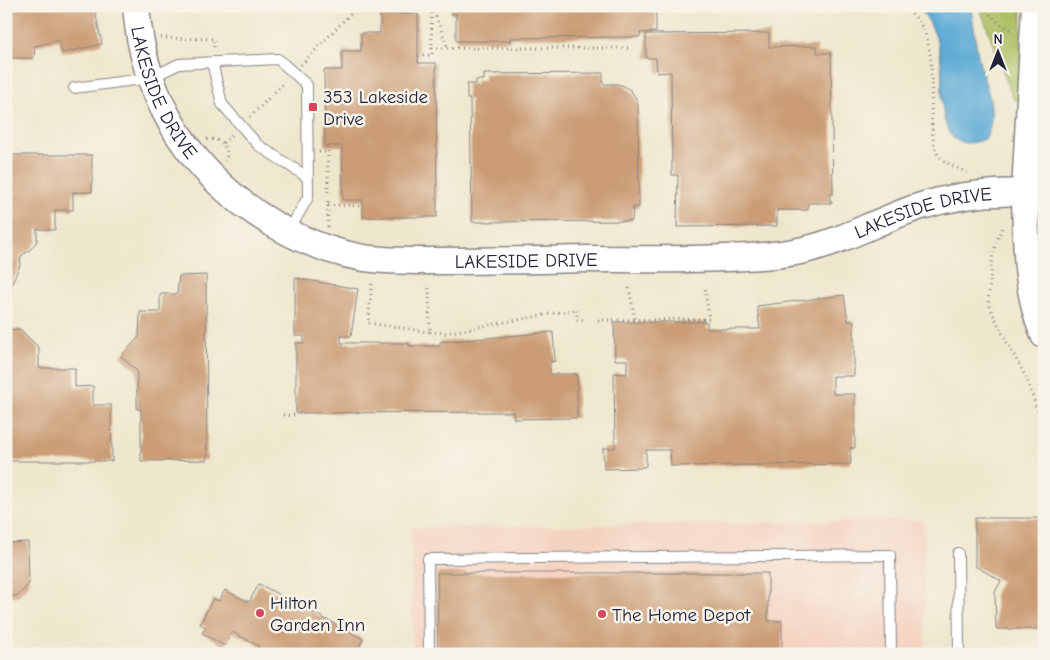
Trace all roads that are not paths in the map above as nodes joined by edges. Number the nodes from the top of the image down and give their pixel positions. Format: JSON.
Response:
{"nodes":[{"id":1,"x":136,"y":6,"type":"edge"},
{"id":2,"x":1035,"y":6,"type":"edge"},
{"id":3,"x":212,"y":62,"type":"junction"},
{"id":4,"x":150,"y":78,"type":"junction"},
{"id":5,"x":74,"y":88,"type":"dead end"},
{"id":6,"x":307,"y":177,"type":"junction"},
{"id":7,"x":1035,"y":193,"type":"edge"},
{"id":8,"x":288,"y":232,"type":"junction"},
{"id":9,"x":1044,"y":335,"type":"edge"},
{"id":10,"x":958,"y":554,"type":"dead end"},
{"id":11,"x":429,"y":654,"type":"edge"},
{"id":12,"x":891,"y":654,"type":"edge"},
{"id":13,"x":959,"y":654,"type":"edge"}],
"edges":[{"from":1,"to":4,"type":"street","name":"LAKESIDE DRIVE"},
{"from":2,"to":7,"type":"street"},
{"from":3,"to":4,"type":"lane"},
{"from":3,"to":6,"type":"lane"},
{"from":3,"to":6,"type":"lane"},
{"from":4,"to":5,"type":"lane"},
{"from":4,"to":8,"type":"street","name":"LAKESIDE DRIVE"},
{"from":6,"to":8,"type":"lane"},
{"from":7,"to":8,"type":"street","name":"LAKESIDE DRIVE"},
{"from":7,"to":9,"type":"street"},
{"from":10,"to":13,"type":"lane"},
{"from":11,"to":12,"type":"lane"}]}
